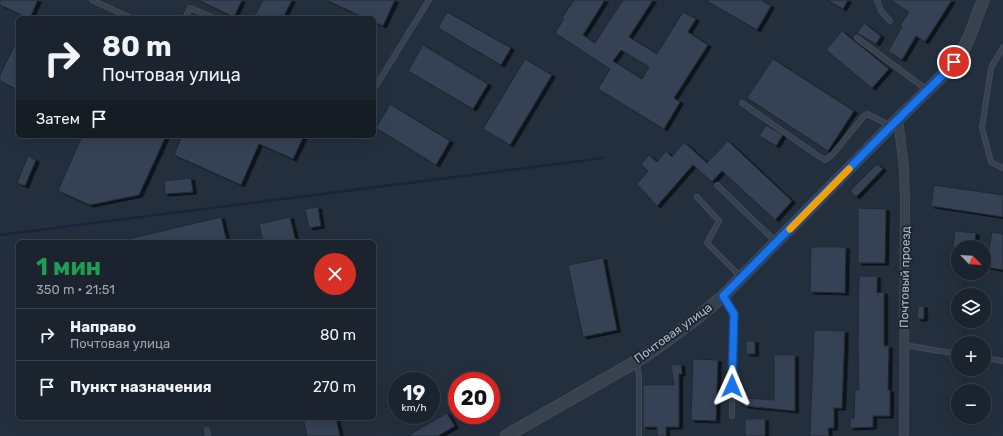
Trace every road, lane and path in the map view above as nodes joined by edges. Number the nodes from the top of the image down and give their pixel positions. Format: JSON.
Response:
{"nodes":[{"id":1,"x":92,"y":0,"type":"edge"},
{"id":2,"x":429,"y":0,"type":"edge"},
{"id":3,"x":877,"y":0,"type":"edge"},
{"id":4,"x":983,"y":0,"type":"edge"},
{"id":5,"x":128,"y":16,"type":"edge"},
{"id":6,"x":186,"y":16,"type":"edge"},
{"id":7,"x":209,"y":16,"type":"edge"},
{"id":8,"x":890,"y":21,"type":"dead end"},
{"id":9,"x":858,"y":38,"type":"dead end"},
{"id":10,"x":1003,"y":47,"type":"edge"},
{"id":11,"x":376,"y":86,"type":"edge"},
{"id":12,"x":928,"y":90,"type":"junction"},
{"id":13,"x":742,"y":103,"type":"dead end"},
{"id":14,"x":895,"y":123,"type":"junction"},
{"id":15,"x":1003,"y":168,"type":"edge"},
{"id":16,"x":717,"y":185,"type":"dead end"},
{"id":17,"x":697,"y":197,"type":"dead end"},
{"id":18,"x":776,"y":242,"type":"junction"},
{"id":19,"x":741,"y":278,"type":"junction"},
{"id":20,"x":723,"y":296,"type":"junction"},
{"id":21,"x":904,"y":345,"type":"junction"},
{"id":22,"x":951,"y":353,"type":"edge"},
{"id":23,"x":991,"y":359,"type":"edge"},
{"id":24,"x":637,"y":360,"type":"junction"},
{"id":25,"x":1003,"y":361,"type":"edge"},
{"id":26,"x":732,"y":416,"type":"dead end"},
{"id":27,"x":207,"y":430,"type":"dead end"},
{"id":28,"x":208,"y":436,"type":"edge"},
{"id":29,"x":506,"y":436,"type":"edge"},
{"id":30,"x":639,"y":436,"type":"edge"},
{"id":31,"x":904,"y":436,"type":"edge"}],
"edges":[{"from":1,"to":5,"type":"lane"},
{"from":2,"to":11,"type":"lane"},
{"from":3,"to":8,"type":"lane"},
{"from":4,"to":12,"type":"street","name":"Почтовая улица"},
{"from":6,"to":7,"type":"lane"},
{"from":9,"to":12,"type":"lane"},
{"from":10,"to":15,"type":"lane"},
{"from":12,"to":14,"type":"street","name":"Почтовая улица"},
{"from":13,"to":14,"type":"lane"},
{"from":14,"to":18,"type":"street","name":"Почтовая улица"},
{"from":14,"to":21,"type":"street","name":"Почтовый проезд"},
{"from":16,"to":18,"type":"lane"},
{"from":17,"to":19,"type":"lane"},
{"from":18,"to":19,"type":"street","name":"Почтовая улица"},
{"from":19,"to":20,"type":"street","name":"Почтовая улица"},
{"from":20,"to":24,"type":"street","name":"Почтовая улица"},
{"from":20,"to":26,"type":"lane"},
{"from":21,"to":22,"type":"lane"},
{"from":21,"to":31,"type":"street","name":"Почтовый проезд"},
{"from":23,"to":25,"type":"lane"},
{"from":24,"to":29,"type":"street","name":"Почтовая улица"},
{"from":24,"to":30,"type":"lane"},
{"from":27,"to":28,"type":"lane"}]}
